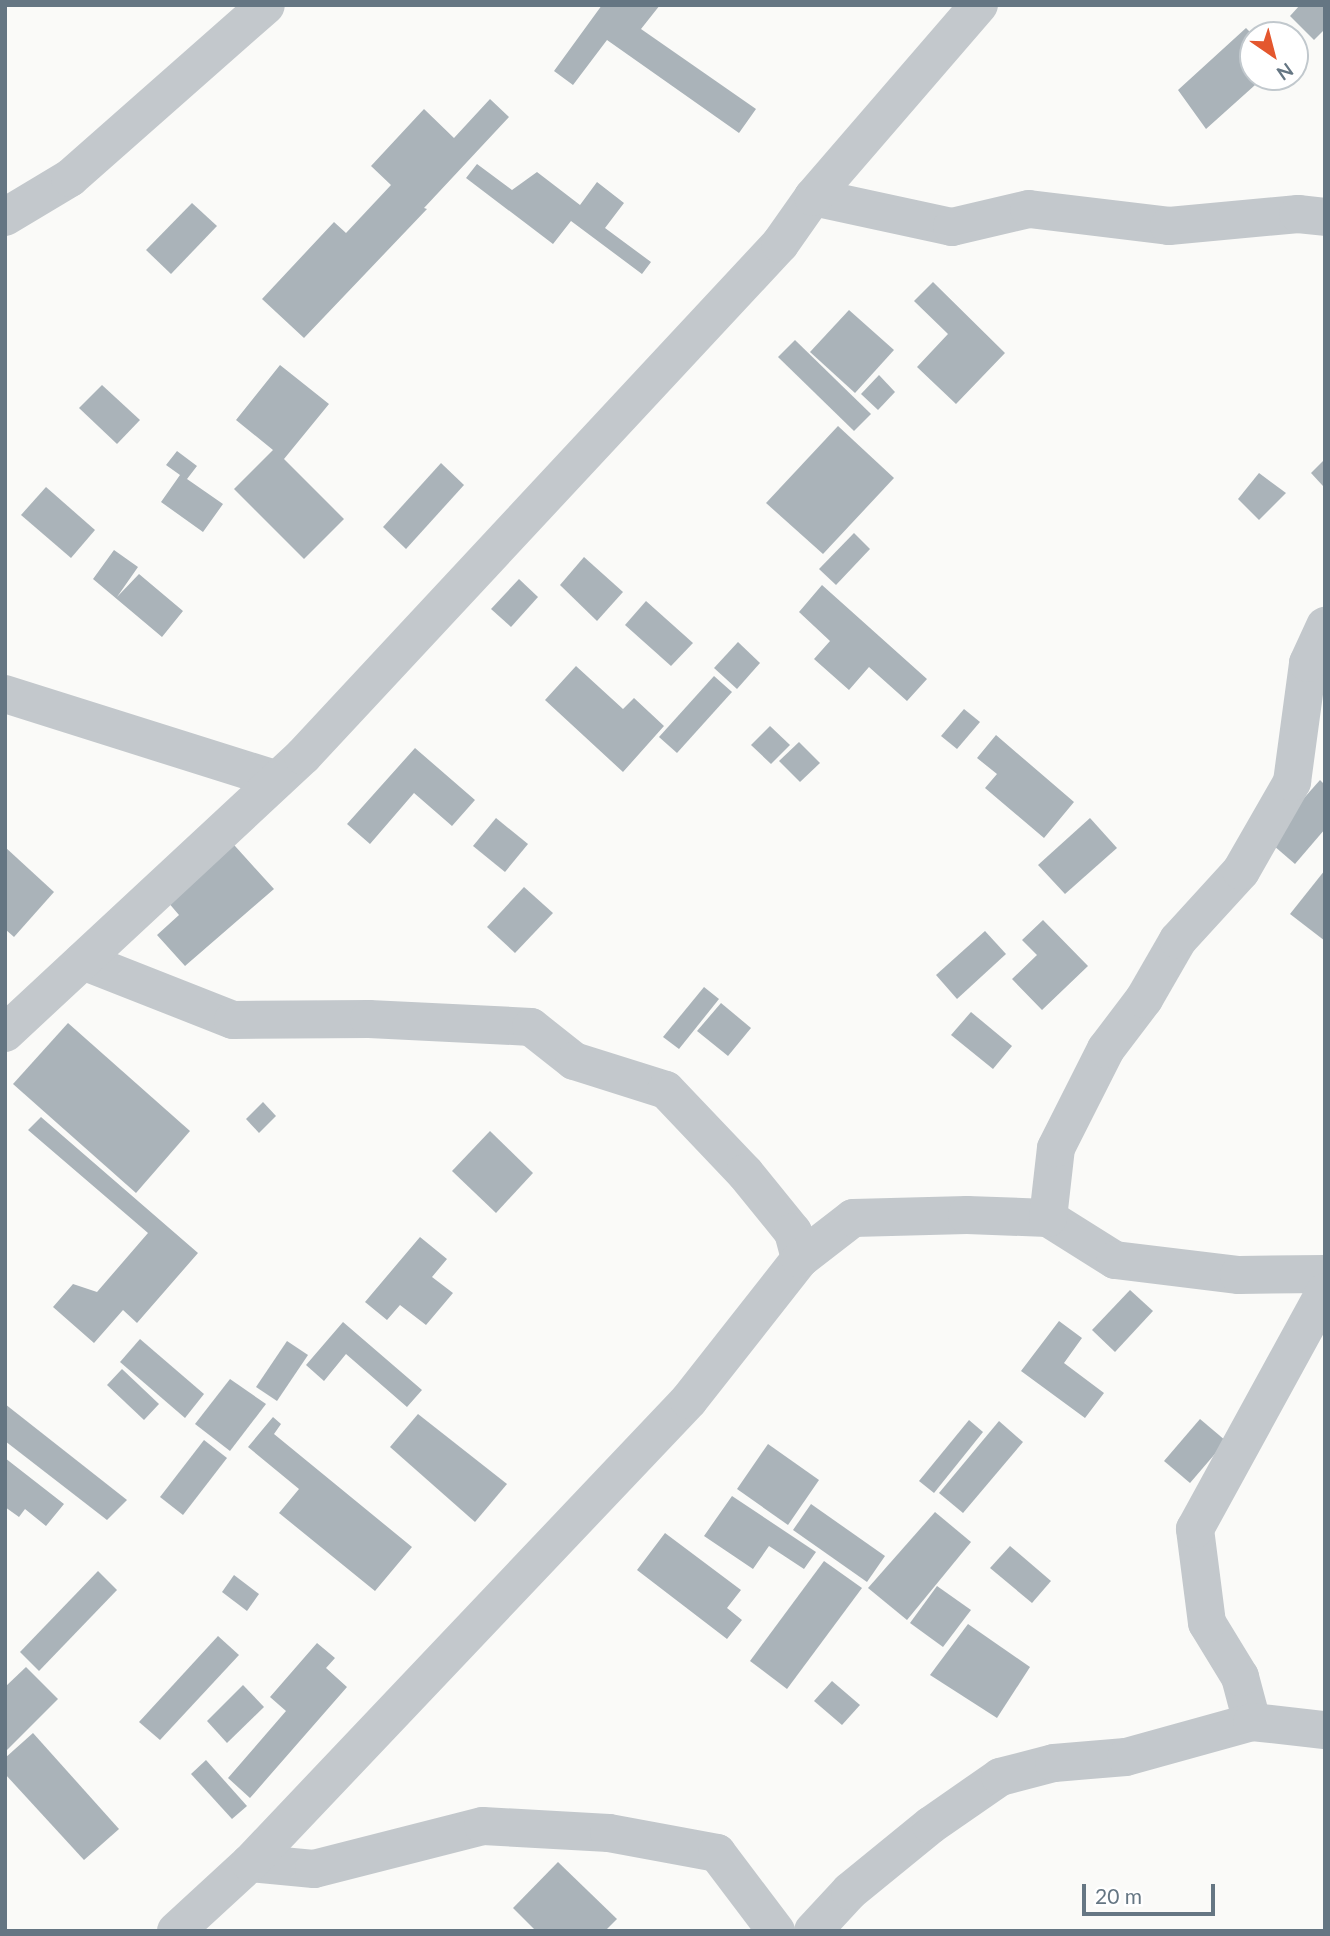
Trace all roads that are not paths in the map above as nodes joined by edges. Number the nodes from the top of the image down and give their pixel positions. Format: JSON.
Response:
{"nodes":[{"id":1,"x":266,"y":5,"type":"edge"},
{"id":2,"x":979,"y":5,"type":"edge"},
{"id":3,"x":813,"y":197,"type":"junction"},
{"id":4,"x":5,"y":216,"type":"edge"},
{"id":5,"x":1325,"y":217,"type":"edge"},
{"id":6,"x":1325,"y":626,"type":"edge"},
{"id":7,"x":5,"y":694,"type":"edge"},
{"id":8,"x":277,"y":780,"type":"junction"},
{"id":9,"x":83,"y":961,"type":"junction"},
{"id":10,"x":9,"y":1023,"type":"edge"},
{"id":11,"x":1048,"y":1218,"type":"junction"},
{"id":12,"x":800,"y":1259,"type":"junction"},
{"id":13,"x":1325,"y":1274,"type":"edge"},
{"id":14,"x":1325,"y":1292,"type":"edge"},
{"id":15,"x":1252,"y":1722,"type":"junction"},
{"id":16,"x":1325,"y":1730,"type":"edge"},
{"id":17,"x":250,"y":1863,"type":"junction"},
{"id":18,"x":176,"y":1931,"type":"edge"},
{"id":19,"x":776,"y":1931,"type":"edge"},
{"id":20,"x":813,"y":1931,"type":"edge"}],
"edges":[{"from":1,"to":4,"type":"street"},
{"from":2,"to":3,"type":"street"},
{"from":3,"to":5,"type":"street"},
{"from":3,"to":8,"type":"street"},
{"from":6,"to":11,"type":"street"},
{"from":7,"to":8,"type":"street"},
{"from":8,"to":9,"type":"street"},
{"from":9,"to":10,"type":"street"},
{"from":9,"to":12,"type":"street"},
{"from":11,"to":12,"type":"street"},
{"from":11,"to":13,"type":"street"},
{"from":12,"to":17,"type":"street"},
{"from":14,"to":15,"type":"street"},
{"from":15,"to":16,"type":"street"},
{"from":15,"to":20,"type":"street"},
{"from":17,"to":18,"type":"street"},
{"from":17,"to":19,"type":"street"}]}
